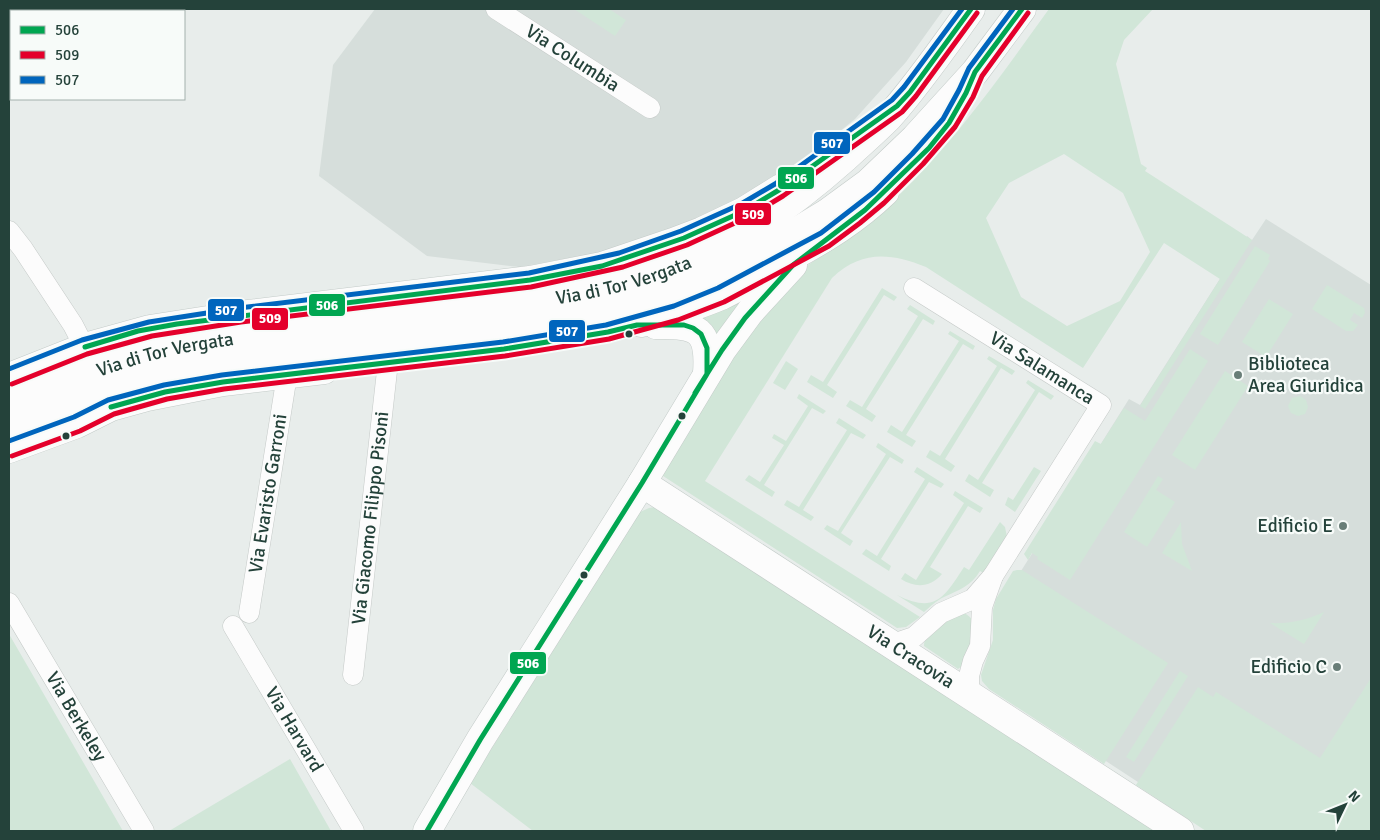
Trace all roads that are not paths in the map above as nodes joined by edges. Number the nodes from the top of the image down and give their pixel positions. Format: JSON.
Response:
{"nodes":[{"id":1,"x":496,"y":9,"type":"edge"},
{"id":2,"x":971,"y":9,"type":"edge"},
{"id":3,"x":1022,"y":9,"type":"edge"},
{"id":4,"x":975,"y":72,"type":"junction"},
{"id":5,"x":650,"y":108,"type":"dead end"},
{"id":6,"x":9,"y":231,"type":"edge"},
{"id":7,"x":825,"y":239,"type":"junction"},
{"id":8,"x":914,"y":288,"type":"dead end"},
{"id":9,"x":637,"y":325,"type":"junction"},
{"id":10,"x":388,"y":362,"type":"junction"},
{"id":11,"x":707,"y":374,"type":"junction"},
{"id":12,"x":288,"y":375,"type":"junction"},
{"id":13,"x":9,"y":377,"type":"edge"},
{"id":14,"x":99,"y":378,"type":"junction"},
{"id":15,"x":9,"y":403,"type":"edge"},
{"id":16,"x":9,"y":425,"type":"edge"},
{"id":17,"x":9,"y":449,"type":"edge"},
{"id":18,"x":642,"y":483,"type":"junction"},
{"id":19,"x":992,"y":576,"type":"junction"},
{"id":20,"x":9,"y":603,"type":"edge"},
{"id":21,"x":249,"y":613,"type":"dead end"},
{"id":22,"x":927,"y":625,"type":"junction"},
{"id":23,"x":233,"y":626,"type":"dead end"},
{"id":24,"x":888,"y":643,"type":"junction"},
{"id":25,"x":973,"y":661,"type":"junction"},
{"id":26,"x":931,"y":670,"type":"junction"},
{"id":27,"x":353,"y":675,"type":"dead end"},
{"id":28,"x":978,"y":701,"type":"junction"},
{"id":29,"x":435,"y":827,"type":"edge"},
{"id":30,"x":144,"y":831,"type":"edge"},
{"id":31,"x":354,"y":831,"type":"edge"},
{"id":32,"x":1180,"y":831,"type":"edge"}],
"edges":[{"from":1,"to":5,"type":"street","name":"Via Columbia"},
{"from":2,"to":14,"type":"street","name":"Via di Tor Vergata"},
{"from":3,"to":4,"type":"street","name":"Via di Tor Vergata"},
{"from":4,"to":7,"type":"street"},
{"from":4,"to":14,"type":"street","name":"Via di Tor Vergata"},
{"from":6,"to":14,"type":"street"},
{"from":7,"to":9,"type":"street","name":"Via di Tor Vergata"},
{"from":7,"to":11,"type":"street"},
{"from":8,"to":19,"type":"street","name":"Via Salamanca"},
{"from":9,"to":10,"type":"street","name":"Via di Tor Vergata"},
{"from":9,"to":11,"type":"street"},
{"from":10,"to":12,"type":"street","name":"Via di Tor Vergata"},
{"from":10,"to":27,"type":"street","name":"Via Giacomo Filippo Pisoni"},
{"from":11,"to":18,"type":"street"},
{"from":12,"to":14,"type":"street","name":"Via di Tor Vergata"},
{"from":12,"to":21,"type":"street","name":"Via Evaristo Garroni"},
{"from":13,"to":14,"type":"street","name":"Via di Tor Vergata"},
{"from":14,"to":15,"type":"street","name":"Via di Tor Vergata"},
{"from":14,"to":16,"type":"street","name":"Via di Tor Vergata"},
{"from":14,"to":17,"type":"street","name":"Via di Tor Vergata"},
{"from":18,"to":24,"type":"street","name":"Via Cracovia"},
{"from":18,"to":29,"type":"street"},
{"from":19,"to":22,"type":"street","name":"Via Salamanca"},
{"from":19,"to":25,"type":"street","name":"Via Salamanca"},
{"from":20,"to":30,"type":"street","name":"Via Berkeley"},
{"from":22,"to":24,"type":"street","name":"Via Salamanca"},
{"from":22,"to":26,"type":"street"},
{"from":23,"to":31,"type":"street","name":"Via Harvard"},
{"from":24,"to":26,"type":"street","name":"Via Cracovia"},
{"from":25,"to":26,"type":"street"},
{"from":25,"to":28,"type":"street","name":"Via Salamanca"},
{"from":26,"to":28,"type":"street","name":"Via Cracovia"},
{"from":28,"to":32,"type":"street","name":"Via Cracovia"}]}
